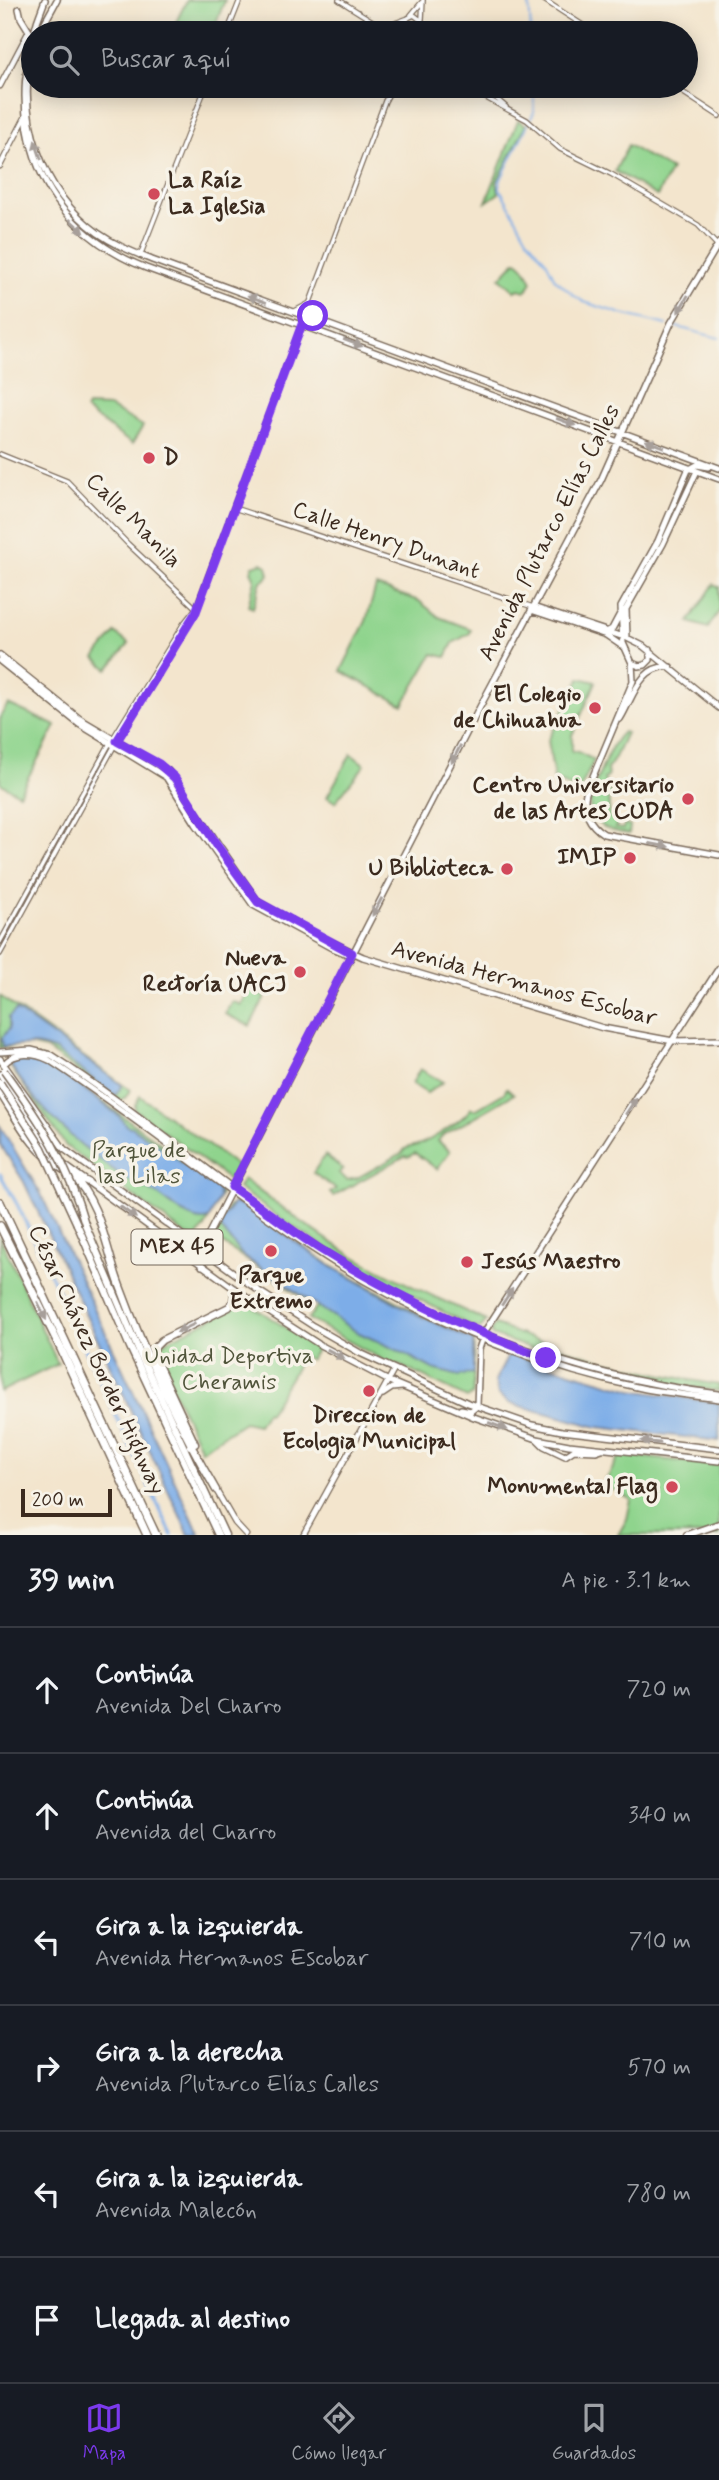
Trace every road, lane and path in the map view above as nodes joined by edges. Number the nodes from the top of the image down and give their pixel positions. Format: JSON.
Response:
{"nodes":[{"id":1,"x":45,"y":0,"type":"edge"},
{"id":2,"x":57,"y":0,"type":"edge"},
{"id":3,"x":240,"y":0,"type":"edge"},
{"id":4,"x":340,"y":0,"type":"edge"},
{"id":5,"x":423,"y":0,"type":"edge"},
{"id":6,"x":544,"y":0,"type":"edge"},
{"id":7,"x":19,"y":9,"type":"dead end"},
{"id":8,"x":40,"y":9,"type":"junction"},
{"id":9,"x":49,"y":15,"type":"junction"},
{"id":10,"x":410,"y":16,"type":"junction"},
{"id":11,"x":23,"y":21,"type":"edge"},
{"id":12,"x":34,"y":21,"type":"edge"},
{"id":13,"x":46,"y":21,"type":"edge"},
{"id":14,"x":232,"y":21,"type":"edge"},
{"id":15,"x":372,"y":21,"type":"edge"},
{"id":16,"x":398,"y":21,"type":"edge"},
{"id":17,"x":407,"y":21,"type":"edge"},
{"id":18,"x":422,"y":21,"type":"joint"},
{"id":19,"x":576,"y":21,"type":"edge"},
{"id":20,"x":21,"y":46,"type":"edge"},
{"id":21,"x":21,"y":60,"type":"edge"},
{"id":22,"x":19,"y":67,"type":"dead end"},
{"id":23,"x":0,"y":86,"type":"edge"},
{"id":24,"x":28,"y":98,"type":"edge"},
{"id":25,"x":201,"y":98,"type":"edge"},
{"id":26,"x":386,"y":98,"type":"edge"},
{"id":27,"x":487,"y":98,"type":"edge"},
{"id":28,"x":496,"y":98,"type":"edge"},
{"id":29,"x":691,"y":98,"type":"edge"},
{"id":30,"x":507,"y":108,"type":"junction"},
{"id":31,"x":18,"y":112,"type":"dead end"},
{"id":32,"x":28,"y":113,"type":"junction"},
{"id":33,"x":719,"y":116,"type":"edge"},
{"id":34,"x":20,"y":125,"type":"junction"},
{"id":35,"x":0,"y":166,"type":"edge"},
{"id":36,"x":719,"y":245,"type":"edge"},
{"id":37,"x":140,"y":256,"type":"junction"},
{"id":38,"x":152,"y":260,"type":"junction"},
{"id":39,"x":130,"y":261,"type":"junction"},
{"id":40,"x":146,"y":268,"type":"junction"},
{"id":41,"x":309,"y":304,"type":"junction"},
{"id":42,"x":293,"y":312,"type":"junction"},
{"id":43,"x":305,"y":316,"type":"junction"},
{"id":44,"x":318,"y":321,"type":"junction"},
{"id":45,"x":301,"y":325,"type":"junction"},
{"id":46,"x":434,"y":363,"type":"junction"},
{"id":47,"x":426,"y":371,"type":"junction"},
{"id":48,"x":520,"y":395,"type":"junction"},
{"id":49,"x":508,"y":401,"type":"junction"},
{"id":50,"x":629,"y":419,"type":"junction"},
{"id":51,"x":609,"y":427,"type":"junction"},
{"id":52,"x":623,"y":433,"type":"junction"},
{"id":53,"x":619,"y":441,"type":"junction"},
{"id":54,"x":0,"y":454,"type":"edge"},
{"id":55,"x":693,"y":469,"type":"junction"},
{"id":56,"x":719,"y":469,"type":"edge"},
{"id":57,"x":706,"y":470,"type":"junction"},
{"id":58,"x":719,"y":479,"type":"edge"},
{"id":59,"x":233,"y":508,"type":"junction"},
{"id":60,"x":202,"y":594,"type":"junction"},
{"id":61,"x":187,"y":598,"type":"junction"},
{"id":62,"x":196,"y":608,"type":"junction"},
{"id":63,"x":531,"y":608,"type":"junction"},
{"id":64,"x":620,"y":614,"type":"junction"},
{"id":65,"x":607,"y":631,"type":"junction"},
{"id":66,"x":624,"y":637,"type":"junction"},
{"id":67,"x":624,"y":648,"type":"junction"},
{"id":68,"x":650,"y":650,"type":"junction"},
{"id":69,"x":0,"y":654,"type":"edge"},
{"id":70,"x":0,"y":661,"type":"edge"},
{"id":71,"x":632,"y":663,"type":"junction"},
{"id":72,"x":12,"y":667,"type":"junction"},
{"id":73,"x":670,"y":667,"type":"junction"},
{"id":74,"x":719,"y":708,"type":"edge"},
{"id":75,"x":615,"y":725,"type":"junction"},
{"id":76,"x":114,"y":742,"type":"junction"},
{"id":77,"x":134,"y":754,"type":"junction"},
{"id":78,"x":102,"y":763,"type":"junction"},
{"id":79,"x":719,"y":855,"type":"edge"},
{"id":80,"x":236,"y":881,"type":"junction"},
{"id":81,"x":262,"y":905,"type":"junction"},
{"id":82,"x":296,"y":929,"type":"junction"},
{"id":83,"x":320,"y":937,"type":"junction"},
{"id":84,"x":0,"y":942,"type":"edge"},
{"id":85,"x":0,"y":954,"type":"edge"},
{"id":86,"x":352,"y":955,"type":"junction"},
{"id":87,"x":719,"y":968,"type":"edge"},
{"id":88,"x":679,"y":1032,"type":"junction"},
{"id":89,"x":719,"y":1040,"type":"edge"},
{"id":90,"x":673,"y":1041,"type":"junction"},
{"id":91,"x":683,"y":1041,"type":"junction"},
{"id":92,"x":0,"y":1052,"type":"edge"},
{"id":93,"x":2,"y":1067,"type":"edge"},
{"id":94,"x":0,"y":1083,"type":"edge"},
{"id":95,"x":0,"y":1093,"type":"edge"},
{"id":96,"x":71,"y":1174,"type":"junction"},
{"id":97,"x":88,"y":1182,"type":"junction"},
{"id":98,"x":222,"y":1185,"type":"junction"},
{"id":99,"x":231,"y":1189,"type":"junction"},
{"id":100,"x":0,"y":1202,"type":"edge"},
{"id":101,"x":225,"y":1202,"type":"junction"},
{"id":102,"x":0,"y":1226,"type":"edge"},
{"id":103,"x":209,"y":1232,"type":"junction"},
{"id":104,"x":177,"y":1233,"type":"junction"},
{"id":105,"x":184,"y":1238,"type":"junction"},
{"id":106,"x":169,"y":1241,"type":"junction"},
{"id":107,"x":201,"y":1250,"type":"junction"},
{"id":108,"x":202,"y":1266,"type":"junction"},
{"id":109,"x":234,"y":1289,"type":"junction"},
{"id":110,"x":483,"y":1336,"type":"junction"},
{"id":111,"x":394,"y":1370,"type":"junction"},
{"id":112,"x":389,"y":1381,"type":"junction"},
{"id":113,"x":402,"y":1387,"type":"junction"},
{"id":114,"x":383,"y":1394,"type":"junction"},
{"id":115,"x":719,"y":1396,"type":"edge"},
{"id":116,"x":477,"y":1406,"type":"junction"},
{"id":117,"x":455,"y":1409,"type":"junction"},
{"id":118,"x":537,"y":1439,"type":"junction"},
{"id":119,"x":190,"y":1446,"type":"junction"},
{"id":120,"x":603,"y":1448,"type":"junction"},
{"id":121,"x":719,"y":1449,"type":"edge"},
{"id":122,"x":719,"y":1461,"type":"edge"},
{"id":123,"x":216,"y":1490,"type":"joint"},
{"id":124,"x":719,"y":1524,"type":"edge"},
{"id":125,"x":147,"y":1535,"type":"edge"},
{"id":126,"x":156,"y":1535,"type":"edge"},
{"id":127,"x":218,"y":1535,"type":"edge"},
{"id":128,"x":225,"y":1535,"type":"edge"},
{"id":129,"x":246,"y":1535,"type":"edge"},
{"id":130,"x":303,"y":1535,"type":"edge"},
{"id":131,"x":687,"y":1535,"type":"edge"}],
"edges":[{"from":1,"to":8,"type":"main road"},
{"from":2,"to":9,"type":"main road"},
{"from":3,"to":14,"type":"street"},
{"from":4,"to":15,"type":"street"},
{"from":5,"to":10,"type":"street"},
{"from":5,"to":18,"type":"street"},
{"from":6,"to":19,"type":"street"},
{"from":7,"to":11,"type":"main road"},
{"from":8,"to":9,"type":"main road"},
{"from":8,"to":12,"type":"main road"},
{"from":9,"to":13,"type":"main road"},
{"from":10,"to":16,"type":"street"},
{"from":10,"to":17,"type":"street"},
{"from":10,"to":18,"type":"street"},
{"from":20,"to":23,"type":"main road"},
{"from":21,"to":22,"type":"main road"},
{"from":24,"to":32,"type":"main road"},
{"from":25,"to":37,"type":"street"},
{"from":26,"to":41,"type":"street"},
{"from":27,"to":30,"type":"street"},
{"from":28,"to":30,"type":"street"},
{"from":29,"to":33,"type":"street"},
{"from":30,"to":36,"type":"street"},
{"from":31,"to":34,"type":"main road"},
{"from":32,"to":34,"type":"main road"},
{"from":37,"to":32,"type":"main road","one_way":true},
{"from":34,"to":35,"type":"main road"},
{"from":34,"to":39,"type":"main road","one_way":true},
{"from":36,"to":50,"type":"main road","name":"Avenida Plutarco Elías Calles","one_way":true},
{"from":37,"to":38,"type":"main road"},
{"from":37,"to":39,"type":"main road"},
{"from":38,"to":40,"type":"main road"},
{"from":42,"to":38,"type":"main road","one_way":true},
{"from":39,"to":40,"type":"main road"},
{"from":40,"to":45,"type":"main road"},
{"from":41,"to":42,"type":"main road"},
{"from":41,"to":43,"type":"street"},
{"from":41,"to":44,"type":"main road"},
{"from":42,"to":43,"type":"main road"},
{"from":43,"to":44,"type":"main road"},
{"from":43,"to":45,"type":"street"},
{"from":44,"to":46,"type":"main road"},
{"from":45,"to":47,"type":"main road","one_way":true},
{"from":45,"to":59,"type":"street"},
{"from":46,"to":47,"type":"main road"},
{"from":46,"to":48,"type":"main road"},
{"from":47,"to":49,"type":"main road"},
{"from":48,"to":49,"type":"main road"},
{"from":48,"to":51,"type":"main road"},
{"from":49,"to":53,"type":"main road","one_way":true},
{"from":50,"to":51,"type":"main road"},
{"from":50,"to":52,"type":"main road","name":"Avenida Plutarco Elías Calles"},
{"from":51,"to":52,"type":"main road"},
{"from":52,"to":53,"type":"main road","name":"Avenida Plutarco Elías Calles"},
{"from":56,"to":52,"type":"main road","one_way":true},
{"from":53,"to":55,"type":"main road"},
{"from":53,"to":63,"type":"main road","name":"Avenida Plutarco Elías Calles"},
{"from":54,"to":61,"type":"street","name":"Calle Manila"},
{"from":55,"to":57,"type":"main road"},
{"from":55,"to":64,"type":"main road"},
{"from":55,"to":66,"type":"main road"},
{"from":56,"to":57,"type":"main road"},
{"from":57,"to":58,"type":"main road"},
{"from":59,"to":60,"type":"street"},
{"from":59,"to":63,"type":"street","name":"Calle Henry Dunant"},
{"from":60,"to":61,"type":"street"},
{"from":60,"to":62,"type":"street"},
{"from":61,"to":62,"type":"street","name":"Calle Manila"},
{"from":62,"to":76,"type":"street"},
{"from":63,"to":65,"type":"main road","name":"Calle Henry Dunant"},
{"from":63,"to":67,"type":"main road","name":"Calle Henry Dunant"},
{"from":63,"to":86,"type":"main road","name":"Avenida Plutarco Elías Calles","one_way":true},
{"from":64,"to":65,"type":"main road"},
{"from":64,"to":66,"type":"main road"},
{"from":65,"to":66,"type":"main road","name":"Calle Henry Dunant"},
{"from":66,"to":67,"type":"main road"},
{"from":66,"to":68,"type":"main road","name":"Calle Henry Dunant"},
{"from":67,"to":71,"type":"main road"},
{"from":68,"to":71,"type":"main road"},
{"from":68,"to":73,"type":"main road","name":"Calle Henry Dunant"},
{"from":69,"to":72,"type":"main road","name":"Avenida Hermanos Escobar"},
{"from":70,"to":72,"type":"main road","name":"Avenida Hermanos Escobar"},
{"from":71,"to":75,"type":"main road"},
{"from":72,"to":76,"type":"main road","name":"Avenida Hermanos Escobar"},
{"from":73,"to":74,"type":"main road","name":"Calle Henry Dunant"},
{"from":73,"to":75,"type":"main road"},
{"from":75,"to":79,"type":"main road","one_way":true},
{"from":76,"to":77,"type":"main road","name":"Avenida Hermanos Escobar"},
{"from":76,"to":78,"type":"street"},
{"from":77,"to":80,"type":"main road","name":"Avenida Hermanos Escobar"},
{"from":77,"to":81,"type":"main road","name":"Avenida Hermanos Escobar"},
{"from":78,"to":84,"type":"street"},
{"from":78,"to":85,"type":"street"},
{"from":80,"to":81,"type":"main road"},
{"from":80,"to":82,"type":"main road","name":"Avenida Hermanos Escobar"},
{"from":81,"to":83,"type":"main road","name":"Avenida Hermanos Escobar"},
{"from":82,"to":83,"type":"main road"},
{"from":82,"to":86,"type":"main road","name":"Avenida Hermanos Escobar"},
{"from":83,"to":86,"type":"main road","name":"Avenida Hermanos Escobar"},
{"from":86,"to":90,"type":"main road","name":"Avenida Hermanos Escobar"},
{"from":86,"to":99,"type":"main road","name":"Avenida Plutarco Elías Calles"},
{"from":87,"to":88,"type":"main road"},
{"from":88,"to":90,"type":"main road"},
{"from":88,"to":91,"type":"main road"},
{"from":89,"to":91,"type":"main road","name":"Avenida Hermanos Escobar"},
{"from":90,"to":91,"type":"main road","name":"Avenida Hermanos Escobar"},
{"from":110,"to":90,"type":"main road","one_way":true},
{"from":92,"to":99,"type":"main road"},
{"from":93,"to":97,"type":"main road","number":"MEX 45"},
{"from":93,"to":98,"type":"main road"},
{"from":93,"to":104,"type":"main road","number":"MEX 45"},
{"from":93,"to":128,"type":"highway","bridge":true},
{"from":94,"to":127,"type":"highway","bridge":true},
{"from":95,"to":96,"type":"highway"},
{"from":96,"to":97,"type":"highway"},
{"from":96,"to":119,"type":"highway"},
{"from":97,"to":106,"type":"main road","number":"MEX 45","one_way":true},
{"from":98,"to":99,"type":"main road"},
{"from":98,"to":101,"type":"main road"},
{"from":99,"to":101,"type":"main road","name":"Avenida Plutarco Elías Calles"},
{"from":99,"to":110,"type":"main road"},
{"from":100,"to":126,"type":"highway","name":"César Chávez Border Highway"},
{"from":101,"to":103,"type":"main road","name":"Avenida Plutarco Elías Calles"},
{"from":102,"to":125,"type":"highway","name":"César Chávez Border Highway","one_way":true},
{"from":103,"to":105,"type":"main road"},
{"from":103,"to":107,"type":"main road","name":"Avenida Plutarco Elías Calles"},
{"from":104,"to":105,"type":"main road","number":"MEX 45"},
{"from":104,"to":106,"type":"main road"},
{"from":105,"to":107,"type":"main road","number":"MEX 45"},
{"from":106,"to":108,"type":"main road","number":"MEX 45"},
{"from":107,"to":108,"type":"main road"},
{"from":107,"to":111,"type":"main road","number":"MEX 45"},
{"from":108,"to":109,"type":"main road","number":"MEX 45"},
{"from":109,"to":112,"type":"main road","number":"MEX 45","one_way":true},
{"from":109,"to":119,"type":"highway","one_way":true},
{"from":110,"to":115,"type":"main road"},
{"from":110,"to":116,"type":"main road"},
{"from":111,"to":112,"type":"main road"},
{"from":111,"to":116,"type":"main road","number":"MEX 45"},
{"from":112,"to":113,"type":"main road","number":"MEX 45"},
{"from":112,"to":114,"type":"main road"},
{"from":113,"to":114,"type":"main road"},
{"from":113,"to":117,"type":"main road","number":"MEX 45"},
{"from":114,"to":130,"type":"main road"},
{"from":116,"to":117,"type":"main road"},
{"from":121,"to":116,"type":"main road","number":"MEX 45","one_way":true},
{"from":117,"to":118,"type":"main road","number":"MEX 45","one_way":true},
{"from":118,"to":120,"type":"main road","number":"MEX 45"},
{"from":118,"to":120,"type":"main road"},
{"from":119,"to":123,"type":"highway"},
{"from":120,"to":122,"type":"main road","number":"MEX 45"},
{"from":123,"to":129,"type":"main road"},
{"from":124,"to":131,"type":"highway"}]}
